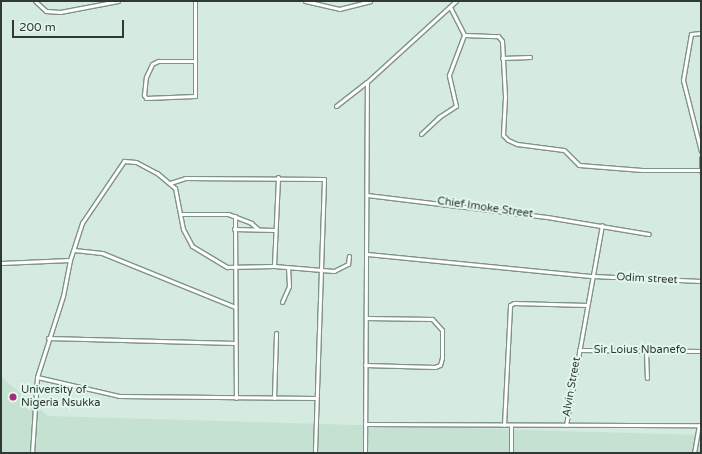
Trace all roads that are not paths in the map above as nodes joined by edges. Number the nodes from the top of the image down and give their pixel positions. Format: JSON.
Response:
{"nodes":[{"id":1,"x":35,"y":1,"type":"edge"},
{"id":2,"x":118,"y":1,"type":"edge"},
{"id":3,"x":195,"y":1,"type":"edge"},
{"id":4,"x":305,"y":1,"type":"edge"},
{"id":5,"x":370,"y":1,"type":"edge"},
{"id":6,"x":456,"y":1,"type":"edge"},
{"id":7,"x":450,"y":7,"type":"junction"},
{"id":8,"x":701,"y":33,"type":"edge"},
{"id":9,"x":464,"y":35,"type":"junction"},
{"id":10,"x":530,"y":57,"type":"dead end"},
{"id":11,"x":502,"y":58,"type":"junction"},
{"id":12,"x":195,"y":61,"type":"junction"},
{"id":13,"x":367,"y":82,"type":"junction"},
{"id":14,"x":336,"y":106,"type":"dead end"},
{"id":15,"x":421,"y":134,"type":"dead end"},
{"id":16,"x":701,"y":151,"type":"edge"},
{"id":17,"x":701,"y":158,"type":"edge"},
{"id":18,"x":701,"y":171,"type":"edge"},
{"id":19,"x":278,"y":177,"type":"junction"},
{"id":20,"x":170,"y":183,"type":"junction"},
{"id":21,"x":367,"y":195,"type":"junction"},
{"id":22,"x":181,"y":214,"type":"junction"},
{"id":23,"x":235,"y":216,"type":"junction"},
{"id":24,"x":602,"y":225,"type":"junction"},
{"id":25,"x":234,"y":229,"type":"junction"},
{"id":26,"x":258,"y":229,"type":"junction"},
{"id":27,"x":275,"y":230,"type":"junction"},
{"id":28,"x":649,"y":234,"type":"dead end"},
{"id":29,"x":74,"y":250,"type":"junction"},
{"id":30,"x":367,"y":254,"type":"junction"},
{"id":31,"x":349,"y":256,"type":"dead end"},
{"id":32,"x":70,"y":260,"type":"junction"},
{"id":33,"x":1,"y":263,"type":"edge"},
{"id":34,"x":274,"y":266,"type":"junction"},
{"id":35,"x":235,"y":267,"type":"junction"},
{"id":36,"x":288,"y":268,"type":"junction"},
{"id":37,"x":320,"y":272,"type":"junction"},
{"id":38,"x":593,"y":276,"type":"junction"},
{"id":39,"x":701,"y":281,"type":"edge"},
{"id":40,"x":282,"y":302,"type":"dead end"},
{"id":41,"x":587,"y":305,"type":"junction"},
{"id":42,"x":236,"y":307,"type":"junction"},
{"id":43,"x":366,"y":318,"type":"junction"},
{"id":44,"x":276,"y":333,"type":"dead end"},
{"id":45,"x":48,"y":338,"type":"junction"},
{"id":46,"x":235,"y":343,"type":"junction"},
{"id":47,"x":578,"y":350,"type":"junction"},
{"id":48,"x":646,"y":351,"type":"junction"},
{"id":49,"x":701,"y":351,"type":"edge"},
{"id":50,"x":365,"y":365,"type":"junction"},
{"id":51,"x":37,"y":376,"type":"junction"},
{"id":52,"x":647,"y":378,"type":"dead end"},
{"id":53,"x":236,"y":398,"type":"junction"},
{"id":54,"x":274,"y":398,"type":"junction"},
{"id":55,"x":315,"y":398,"type":"junction"},
{"id":56,"x":365,"y":424,"type":"junction"},
{"id":57,"x":504,"y":425,"type":"junction"},
{"id":58,"x":511,"y":425,"type":"junction"},
{"id":59,"x":566,"y":425,"type":"junction"},
{"id":60,"x":700,"y":425,"type":"edge"},
{"id":61,"x":32,"y":453,"type":"edge"},
{"id":62,"x":315,"y":453,"type":"edge"},
{"id":63,"x":365,"y":453,"type":"edge"},
{"id":64,"x":511,"y":453,"type":"edge"},
{"id":65,"x":694,"y":453,"type":"edge"}],
"edges":[{"from":1,"to":2,"type":"street"},
{"from":3,"to":12,"type":"street"},
{"from":4,"to":5,"type":"street"},
{"from":6,"to":7,"type":"street"},
{"from":7,"to":9,"type":"street"},
{"from":7,"to":13,"type":"street"},
{"from":8,"to":16,"type":"street"},
{"from":9,"to":11,"type":"street"},
{"from":9,"to":15,"type":"street"},
{"from":10,"to":11,"type":"street"},
{"from":11,"to":18,"type":"street"},
{"from":12,"to":12,"type":"street"},
{"from":13,"to":14,"type":"street"},
{"from":13,"to":21,"type":"street"},
{"from":17,"to":18,"type":"street"},
{"from":19,"to":20,"type":"street"},
{"from":19,"to":27,"type":"street"},
{"from":19,"to":37,"type":"street"},
{"from":20,"to":22,"type":"street"},
{"from":20,"to":29,"type":"street"},
{"from":21,"to":24,"type":"street","name":"Chief Imoke Street"},
{"from":21,"to":30,"type":"street"},
{"from":22,"to":23,"type":"street"},
{"from":22,"to":35,"type":"street"},
{"from":23,"to":25,"type":"street"},
{"from":23,"to":26,"type":"street"},
{"from":24,"to":28,"type":"street","name":"Chief Imoke Street"},
{"from":24,"to":38,"type":"street","name":"Alvin Street"},
{"from":25,"to":26,"type":"street"},
{"from":25,"to":35,"type":"street"},
{"from":26,"to":27,"type":"street"},
{"from":27,"to":34,"type":"street"},
{"from":29,"to":32,"type":"street"},
{"from":29,"to":42,"type":"street"},
{"from":30,"to":38,"type":"street","name":"Odim street"},
{"from":30,"to":43,"type":"street"},
{"from":31,"to":37,"type":"street"},
{"from":32,"to":33,"type":"street"},
{"from":32,"to":45,"type":"street"},
{"from":34,"to":35,"type":"street"},
{"from":34,"to":36,"type":"street"},
{"from":35,"to":42,"type":"street"},
{"from":36,"to":37,"type":"street"},
{"from":36,"to":40,"type":"street"},
{"from":37,"to":55,"type":"street"},
{"from":38,"to":39,"type":"street","name":"Odim street"},
{"from":38,"to":41,"type":"street","name":"Alvin Street"},
{"from":41,"to":47,"type":"street","name":"Alvin Street"},
{"from":41,"to":57,"type":"street"},
{"from":42,"to":46,"type":"street"},
{"from":43,"to":50,"type":"street"},
{"from":43,"to":50,"type":"street"},
{"from":44,"to":54,"type":"street"},
{"from":45,"to":46,"type":"street"},
{"from":45,"to":51,"type":"street"},
{"from":46,"to":53,"type":"street"},
{"from":47,"to":48,"type":"street","name":"Sir Loius Nbanefo"},
{"from":47,"to":59,"type":"street","name":"Alvin Street"},
{"from":48,"to":49,"type":"street","name":"Sir Loius Nbanefo"},
{"from":48,"to":52,"type":"street"},
{"from":50,"to":56,"type":"street"},
{"from":51,"to":53,"type":"street"},
{"from":51,"to":61,"type":"street"},
{"from":53,"to":54,"type":"street"},
{"from":54,"to":55,"type":"street"},
{"from":55,"to":62,"type":"street"},
{"from":56,"to":57,"type":"street"},
{"from":56,"to":63,"type":"street"},
{"from":57,"to":58,"type":"street"},
{"from":58,"to":59,"type":"street"},
{"from":58,"to":64,"type":"street"},
{"from":59,"to":60,"type":"street"},
{"from":60,"to":65,"type":"street"}]}
